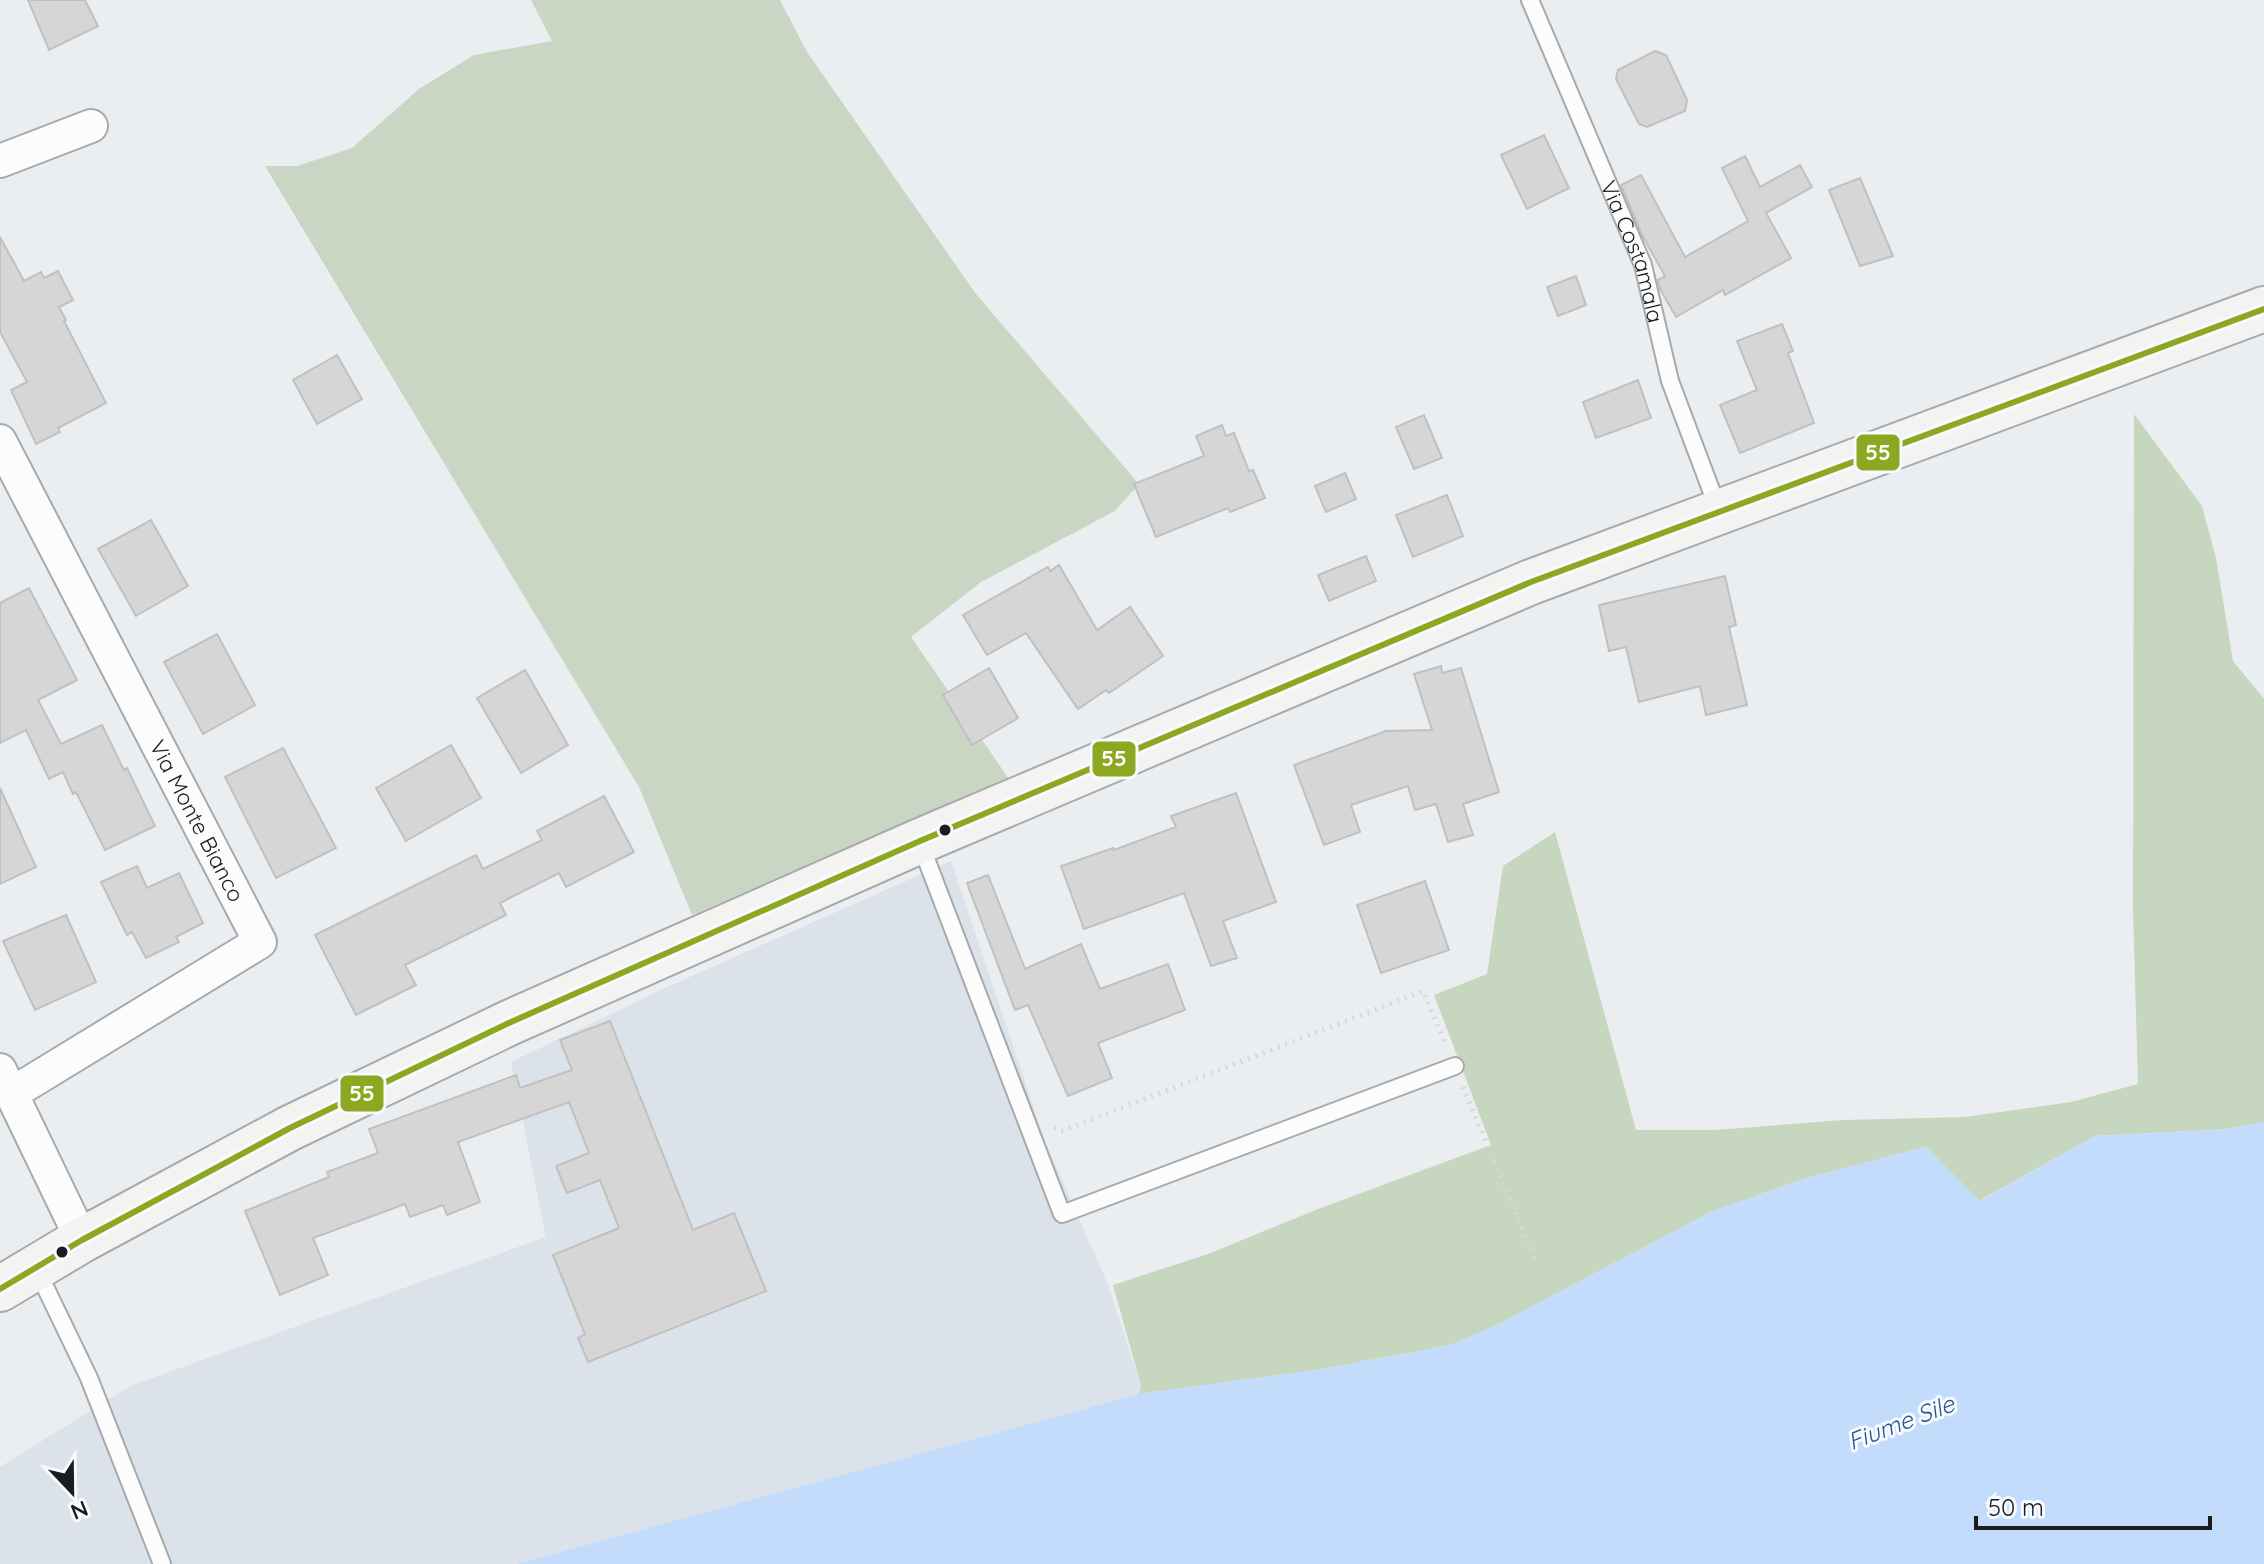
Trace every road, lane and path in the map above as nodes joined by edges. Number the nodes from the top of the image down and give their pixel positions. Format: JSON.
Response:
{"nodes":[{"id":1,"x":1530,"y":0,"type":"edge"},
{"id":2,"x":91,"y":126,"type":"dead end"},
{"id":3,"x":0,"y":161,"type":"edge"},
{"id":4,"x":2264,"y":309,"type":"edge"},
{"id":5,"x":0,"y":441,"type":"edge"},
{"id":6,"x":1719,"y":511,"type":"junction"},
{"id":7,"x":920,"y":841,"type":"junction"},
{"id":8,"x":1455,"y":1066,"type":"dead end"},
{"id":9,"x":6,"y":1082,"type":"edge"},
{"id":10,"x":82,"y":1240,"type":"junction"},
{"id":11,"x":18,"y":1278,"type":"edge"},
{"id":12,"x":162,"y":1564,"type":"edge"}],
"edges":[{"from":1,"to":6,"type":"lane","name":"Via Costamala"},
{"from":2,"to":3,"type":"street"},
{"from":4,"to":6,"type":"main road"},
{"from":5,"to":9,"type":"street","name":"Via Monte Bianco"},
{"from":6,"to":7,"type":"main road"},
{"from":7,"to":8,"type":"lane"},
{"from":7,"to":10,"type":"main road"},
{"from":9,"to":10,"type":"street"},
{"from":10,"to":11,"type":"main road"},
{"from":11,"to":12,"type":"lane"}]}
